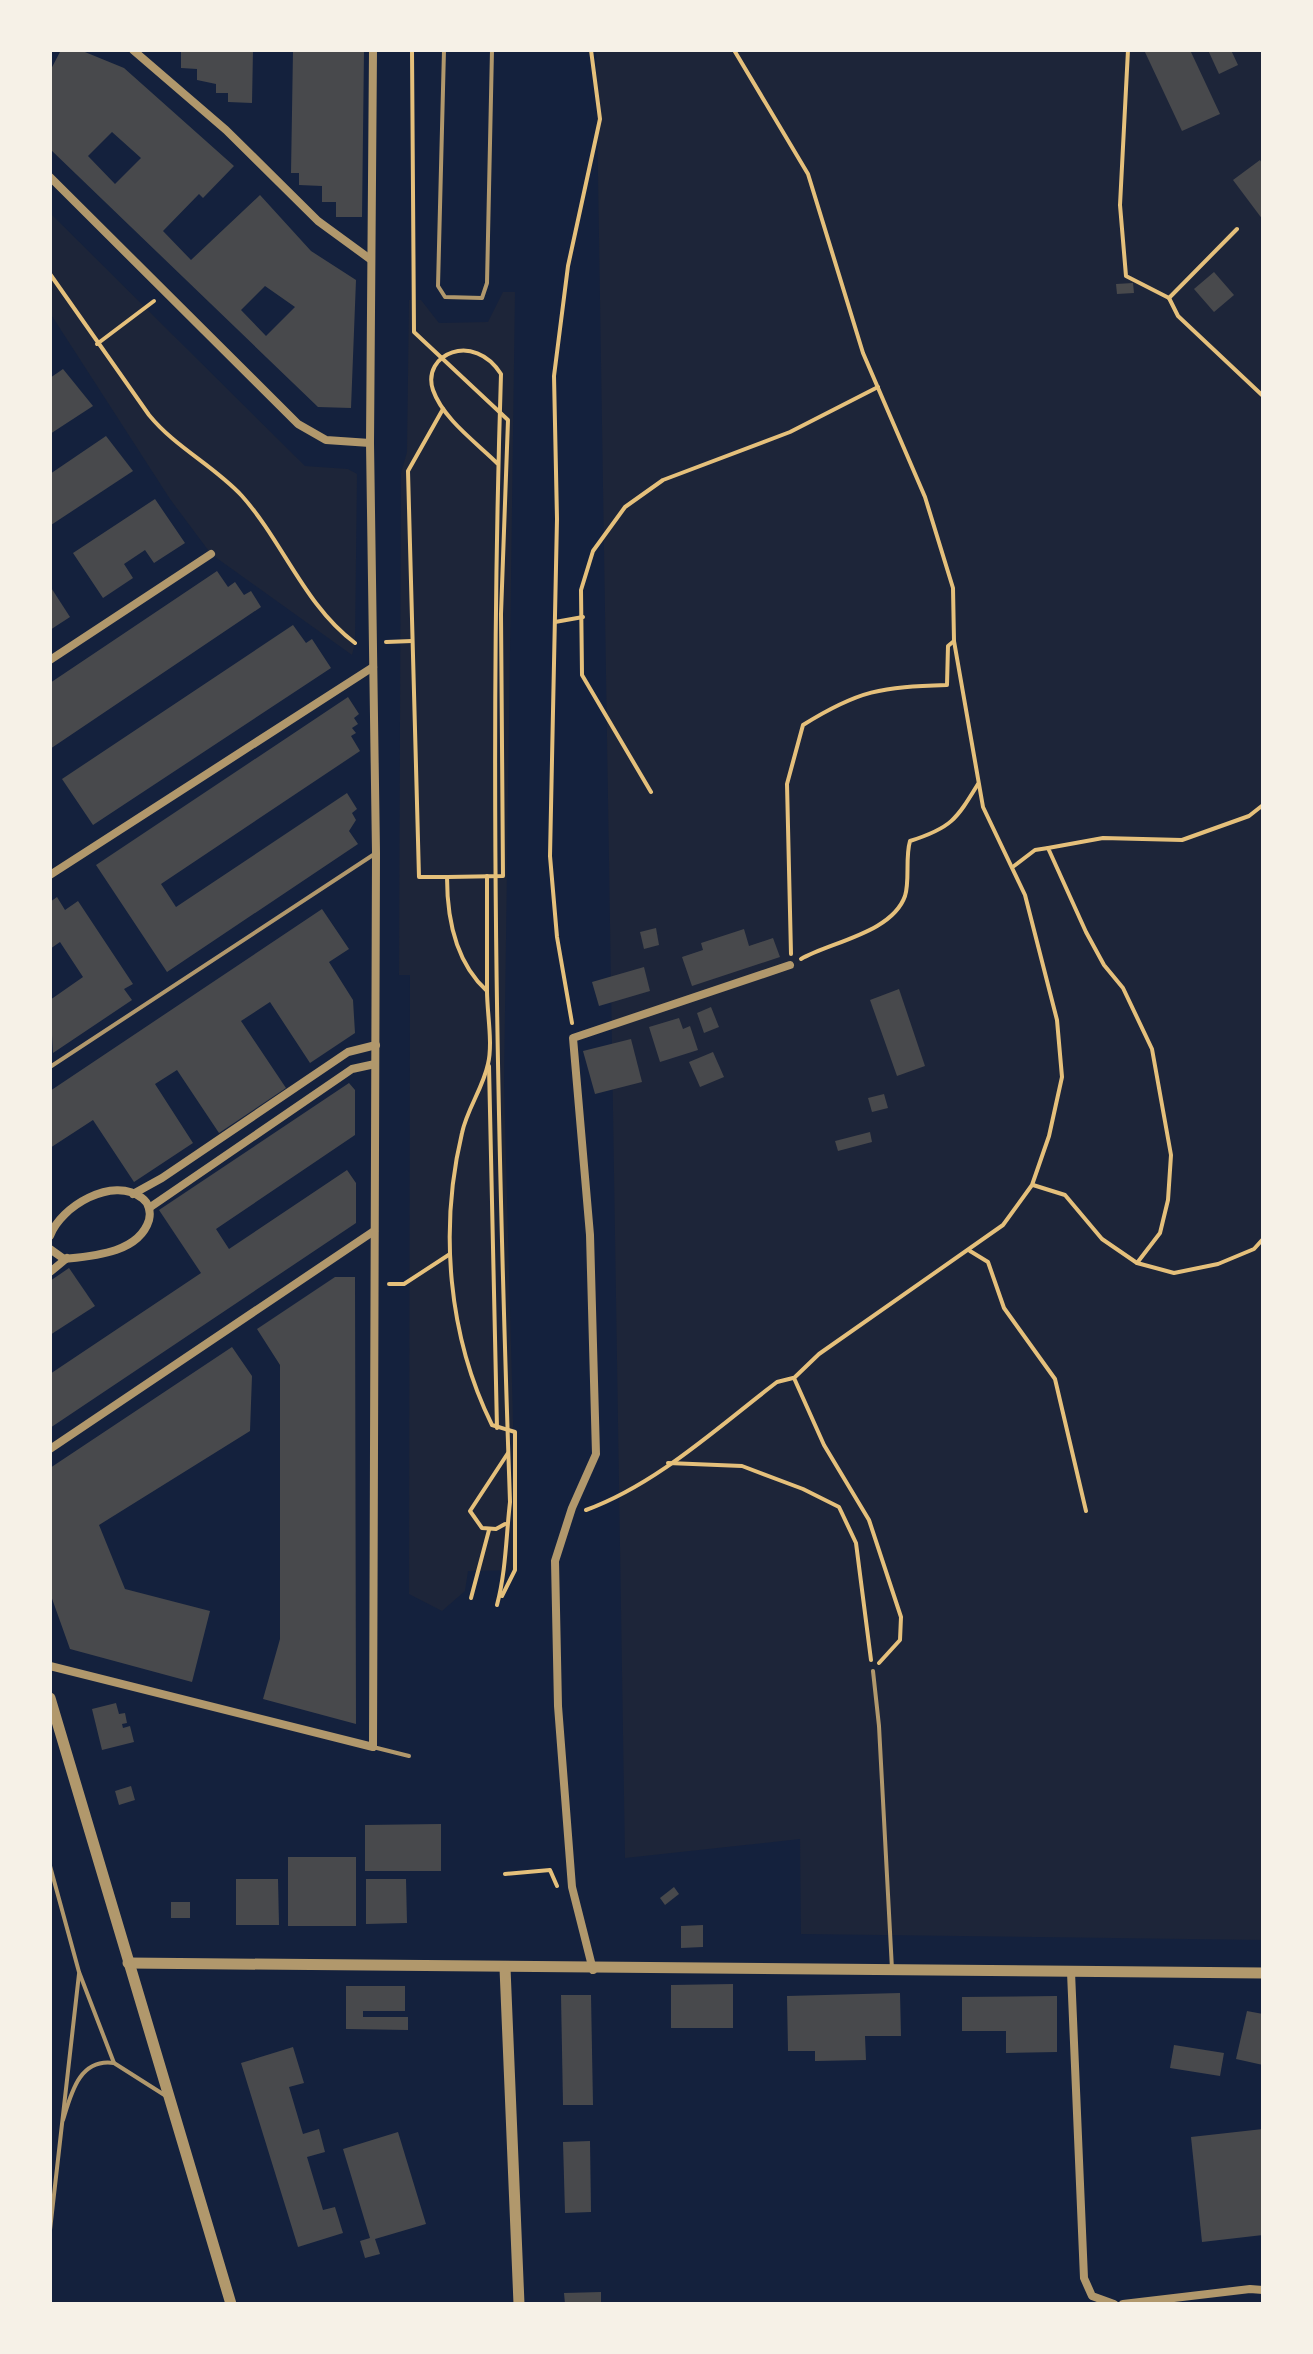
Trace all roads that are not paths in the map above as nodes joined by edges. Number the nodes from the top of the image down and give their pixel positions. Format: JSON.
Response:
{"nodes":[{"id":1,"x":133,"y":50,"type":"edge"},
{"id":2,"x":373,"y":50,"type":"edge"},
{"id":3,"x":444,"y":50,"type":"edge"},
{"id":4,"x":492,"y":50,"type":"edge"},
{"id":5,"x":50,"y":177,"type":"edge"},
{"id":6,"x":370,"y":259,"type":"junction"},
{"id":7,"x":370,"y":443,"type":"junction"},
{"id":8,"x":211,"y":554,"type":"dead end"},
{"id":9,"x":50,"y":660,"type":"edge"},
{"id":10,"x":373,"y":667,"type":"junction"},
{"id":11,"x":376,"y":853,"type":"junction"},
{"id":12,"x":50,"y":875,"type":"edge"},
{"id":13,"x":790,"y":965,"type":"dead end"},
{"id":14,"x":376,"y":1045,"type":"junction"},
{"id":15,"x":375,"y":1064,"type":"junction"},
{"id":16,"x":50,"y":1067,"type":"edge"},
{"id":17,"x":133,"y":1194,"type":"junction"},
{"id":18,"x":149,"y":1208,"type":"junction"},
{"id":19,"x":374,"y":1231,"type":"junction"},
{"id":20,"x":50,"y":1236,"type":"edge"},
{"id":21,"x":50,"y":1249,"type":"edge"},
{"id":22,"x":67,"y":1258,"type":"junction"},
{"id":23,"x":50,"y":1272,"type":"edge"},
{"id":24,"x":50,"y":1449,"type":"edge"},
{"id":25,"x":50,"y":1666,"type":"edge"},
{"id":26,"x":873,"y":1671,"type":"road end"},
{"id":27,"x":50,"y":1698,"type":"edge"},
{"id":28,"x":373,"y":1747,"type":"junction"},
{"id":29,"x":409,"y":1756,"type":"dead end"},
{"id":30,"x":50,"y":1866,"type":"edge"},
{"id":31,"x":128,"y":1963,"type":"junction"},
{"id":32,"x":505,"y":1968,"type":"junction"},
{"id":33,"x":593,"y":1970,"type":"junction"},
{"id":34,"x":79,"y":1972,"type":"junction"},
{"id":35,"x":892,"y":1972,"type":"junction"},
{"id":36,"x":1071,"y":1972,"type":"junction"},
{"id":37,"x":1263,"y":1973,"type":"edge"},
{"id":38,"x":114,"y":2063,"type":"junction"},
{"id":39,"x":168,"y":2098,"type":"junction"},
{"id":40,"x":61,"y":2130,"type":"junction"},
{"id":41,"x":50,"y":2230,"type":"edge"},
{"id":42,"x":1263,"y":2290,"type":"edge"},
{"id":43,"x":231,"y":2304,"type":"edge"},
{"id":44,"x":519,"y":2304,"type":"edge"},
{"id":45,"x":1114,"y":2304,"type":"edge"},
{"id":46,"x":1123,"y":2304,"type":"edge"}],
"edges":[{"from":1,"to":6,"type":"street"},
{"from":2,"to":6,"type":"street"},
{"from":3,"to":4,"type":"lane"},
{"from":5,"to":7,"type":"street"},
{"from":6,"to":7,"type":"street"},
{"from":7,"to":10,"type":"street"},
{"from":8,"to":9,"type":"street"},
{"from":10,"to":11,"type":"street"},
{"from":10,"to":12,"type":"street"},
{"from":11,"to":14,"type":"street"},
{"from":11,"to":16,"type":"lane"},
{"from":13,"to":33,"type":"street"},
{"from":14,"to":15,"type":"street"},
{"from":14,"to":17,"type":"street"},
{"from":15,"to":18,"type":"street"},
{"from":15,"to":19,"type":"street"},
{"from":17,"to":18,"type":"street"},
{"from":17,"to":20,"type":"street"},
{"from":18,"to":22,"type":"street"},
{"from":19,"to":24,"type":"street"},
{"from":19,"to":28,"type":"street"},
{"from":21,"to":22,"type":"street"},
{"from":22,"to":23,"type":"street"},
{"from":25,"to":28,"type":"street"},
{"from":26,"to":35,"type":"lane"},
{"from":27,"to":31,"type":"street"},
{"from":28,"to":29,"type":"lane"},
{"from":30,"to":34,"type":"lane"},
{"from":31,"to":32,"type":"street"},
{"from":31,"to":39,"type":"street"},
{"from":32,"to":33,"type":"street"},
{"from":32,"to":44,"type":"street"},
{"from":33,"to":35,"type":"street"},
{"from":34,"to":38,"type":"lane"},
{"from":34,"to":40,"type":"lane"},
{"from":35,"to":36,"type":"street"},
{"from":36,"to":37,"type":"street"},
{"from":36,"to":45,"type":"street"},
{"from":38,"to":39,"type":"lane"},
{"from":38,"to":40,"type":"lane"},
{"from":39,"to":43,"type":"street"},
{"from":40,"to":41,"type":"lane"},
{"from":42,"to":46,"type":"street"}]}
